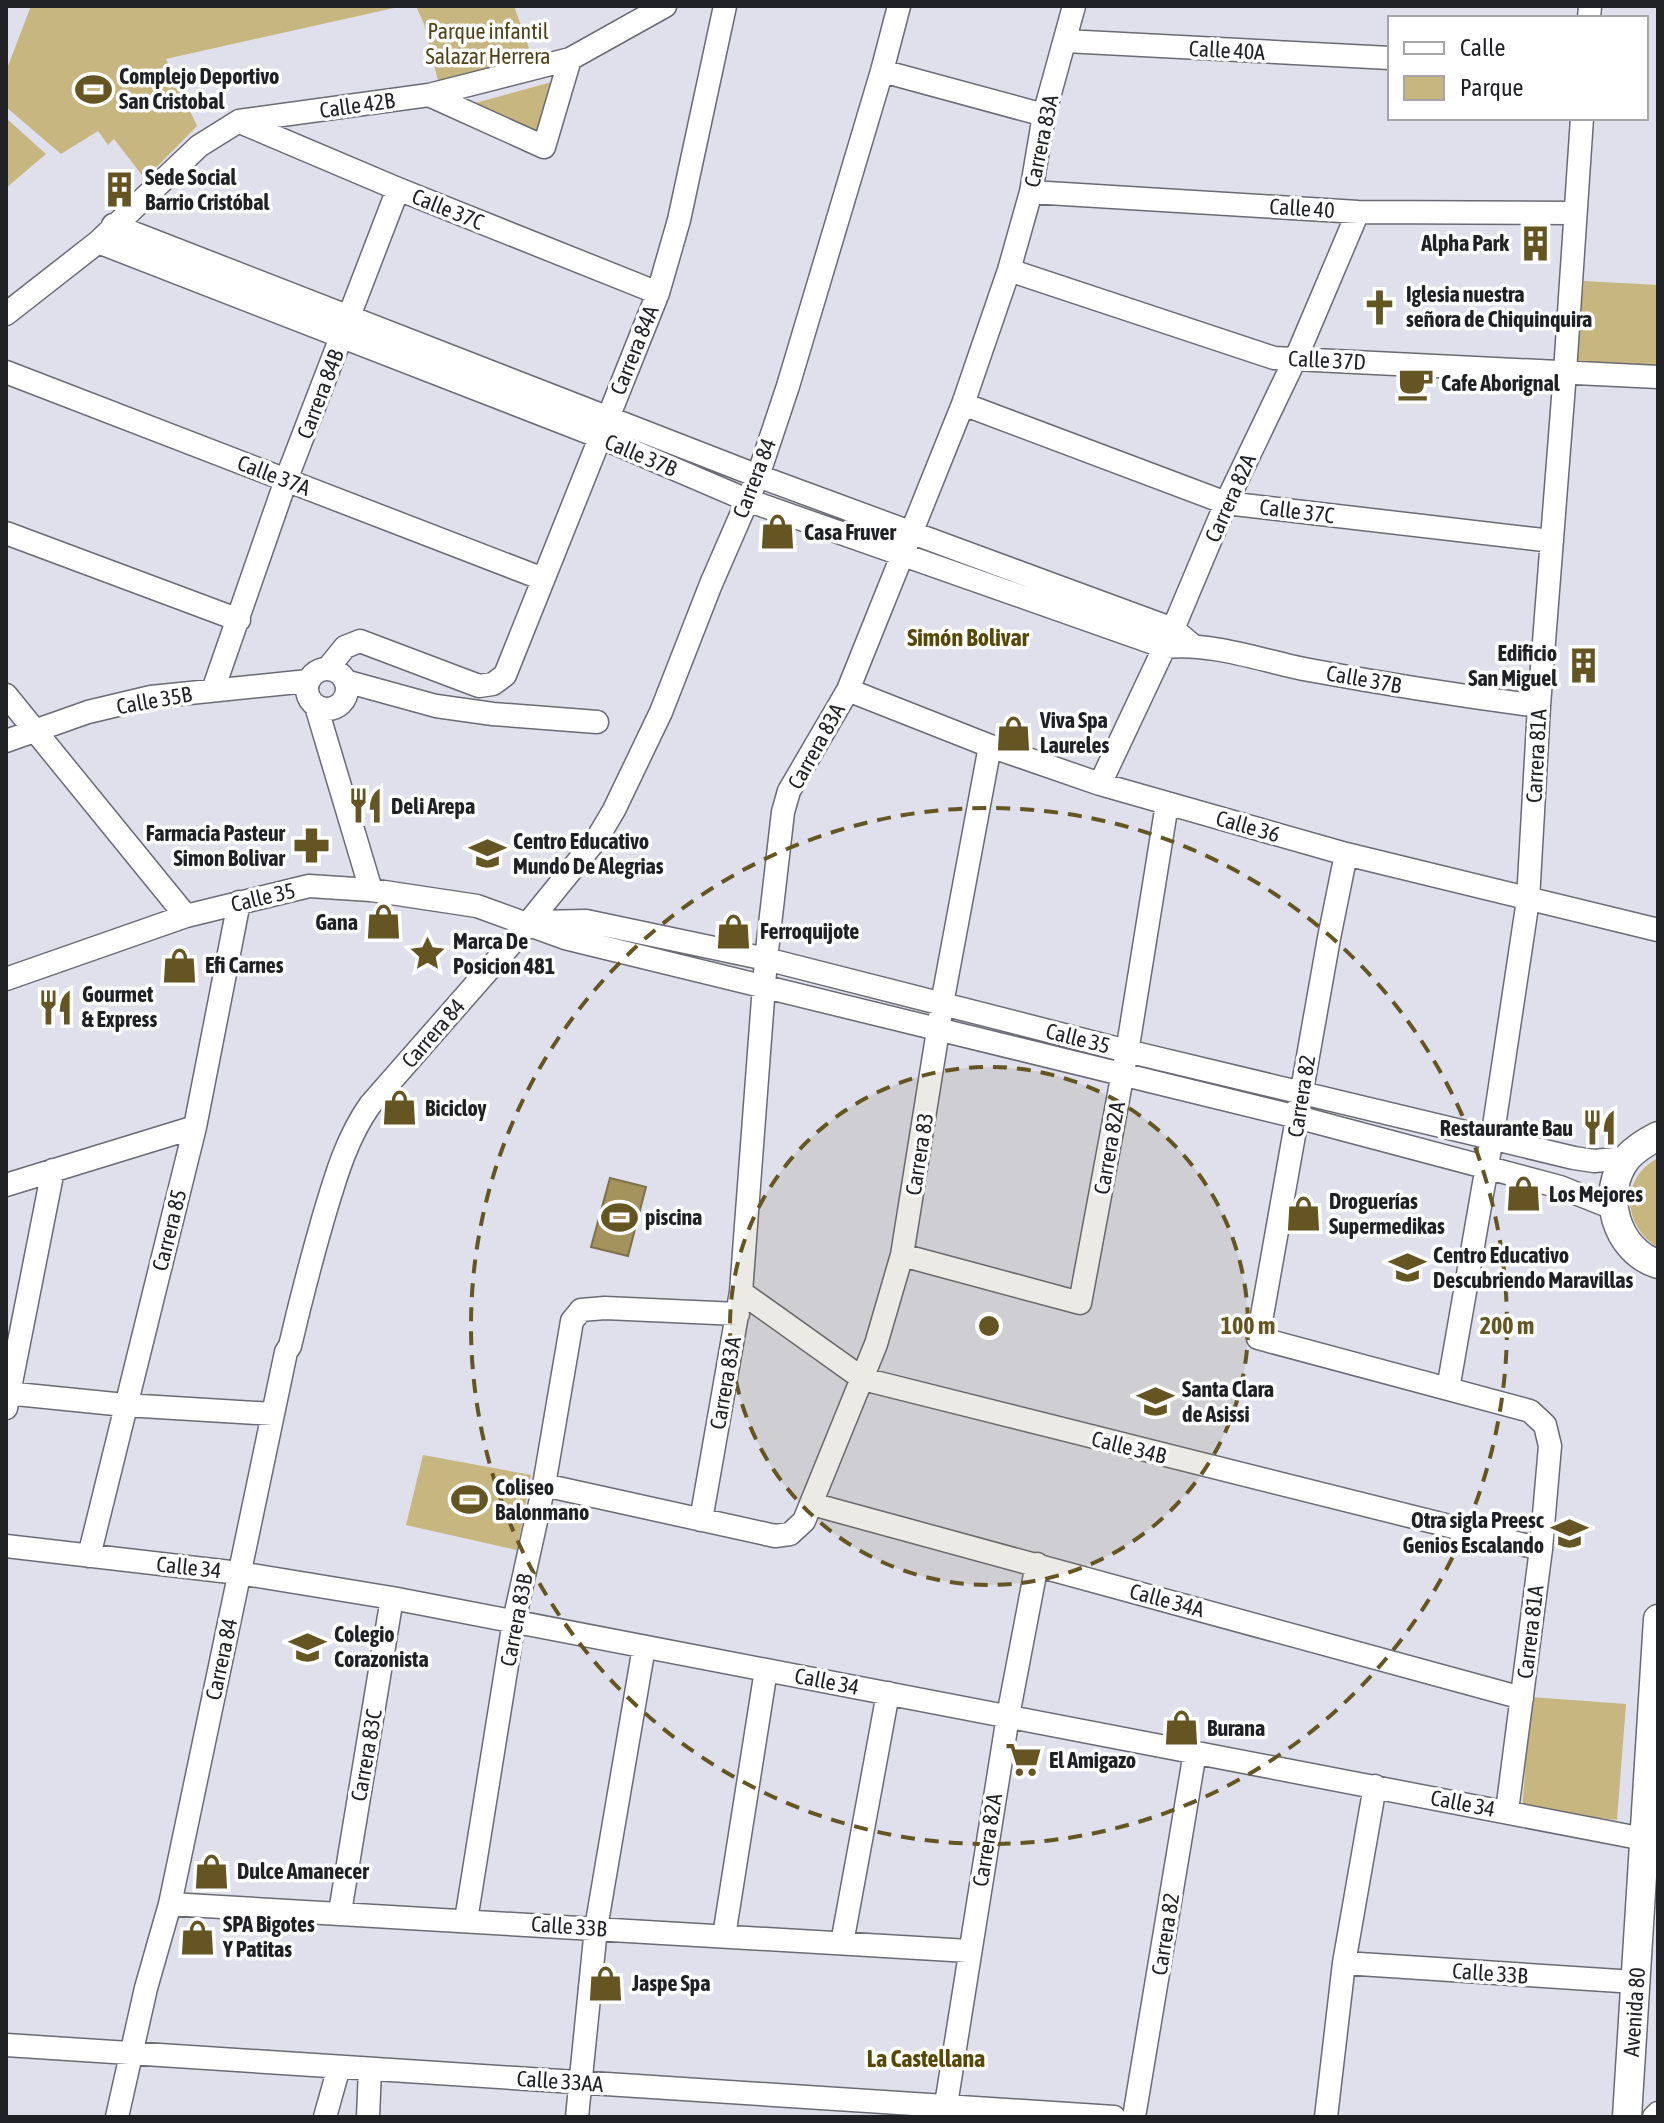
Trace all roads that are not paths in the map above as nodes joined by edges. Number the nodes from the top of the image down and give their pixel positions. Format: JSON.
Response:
{"nodes":[{"id":1,"x":665,"y":6,"type":"edge"},
{"id":2,"x":725,"y":6,"type":"edge"},
{"id":3,"x":899,"y":6,"type":"edge"},
{"id":4,"x":1074,"y":6,"type":"edge"},
{"id":5,"x":1065,"y":41,"type":"junction"},
{"id":6,"x":1388,"y":58,"type":"edge"},
{"id":7,"x":570,"y":59,"type":"junction"},
{"id":8,"x":882,"y":71,"type":"junction"},
{"id":9,"x":429,"y":95,"type":"junction"},
{"id":10,"x":1044,"y":115,"type":"junction"},
{"id":11,"x":1582,"y":120,"type":"edge"},
{"id":12,"x":239,"y":121,"type":"junction"},
{"id":13,"x":398,"y":189,"type":"junction"},
{"id":14,"x":1031,"y":192,"type":"junction"},
{"id":15,"x":1358,"y":212,"type":"junction"},
{"id":16,"x":1574,"y":213,"type":"junction"},
{"id":17,"x":113,"y":225,"type":"junction"},
{"id":18,"x":98,"y":242,"type":"junction"},
{"id":19,"x":1009,"y":270,"type":"junction"},
{"id":20,"x":658,"y":293,"type":"junction"},
{"id":21,"x":6,"y":314,"type":"edge"},
{"id":22,"x":349,"y":317,"type":"junction"},
{"id":23,"x":341,"y":339,"type":"junction"},
{"id":24,"x":1296,"y":358,"type":"junction"},
{"id":25,"x":6,"y":372,"type":"edge"},
{"id":26,"x":1565,"y":372,"type":"junction"},
{"id":27,"x":1658,"y":377,"type":"edge"},
{"id":28,"x":963,"y":404,"type":"junction"},
{"id":29,"x":604,"y":427,"type":"junction"},
{"id":30,"x":758,"y":476,"type":"junction"},
{"id":31,"x":286,"y":480,"type":"junction"},
{"id":32,"x":747,"y":500,"type":"junction"},
{"id":33,"x":1226,"y":503,"type":"junction"},
{"id":34,"x":912,"y":532,"type":"junction"},
{"id":35,"x":6,"y":533,"type":"edge"},
{"id":36,"x":1552,"y":541,"type":"junction"},
{"id":37,"x":902,"y":556,"type":"junction"},
{"id":38,"x":543,"y":579,"type":"junction"},
{"id":39,"x":239,"y":620,"type":"junction"},
{"id":40,"x":1169,"y":638,"type":"junction"},
{"id":41,"x":336,"y":675,"type":"junction"},
{"id":42,"x":308,"y":681,"type":"junction"},
{"id":43,"x":213,"y":690,"type":"junction"},
{"id":44,"x":848,"y":690,"type":"junction"},
{"id":45,"x":6,"y":695,"type":"edge"},
{"id":46,"x":316,"y":706,"type":"junction"},
{"id":47,"x":1539,"y":706,"type":"junction"},
{"id":48,"x":597,"y":722,"type":"dead end"},
{"id":49,"x":35,"y":731,"type":"junction"},
{"id":50,"x":6,"y":741,"type":"edge"},
{"id":51,"x":990,"y":746,"type":"junction"},
{"id":52,"x":1100,"y":784,"type":"junction"},
{"id":53,"x":1167,"y":804,"type":"junction"},
{"id":54,"x":1346,"y":854,"type":"junction"},
{"id":55,"x":371,"y":890,"type":"junction"},
{"id":56,"x":1528,"y":900,"type":"junction"},
{"id":57,"x":239,"y":902,"type":"junction"},
{"id":58,"x":186,"y":916,"type":"junction"},
{"id":59,"x":528,"y":923,"type":"junction"},
{"id":60,"x":1658,"y":930,"type":"edge"},
{"id":61,"x":766,"y":959,"type":"junction"},
{"id":62,"x":6,"y":979,"type":"edge"},
{"id":63,"x":764,"y":987,"type":"junction"},
{"id":64,"x":942,"y":1004,"type":"junction"},
{"id":65,"x":939,"y":1029,"type":"junction"},
{"id":66,"x":1127,"y":1051,"type":"junction"},
{"id":67,"x":1122,"y":1074,"type":"junction"},
{"id":68,"x":1301,"y":1092,"type":"junction"},
{"id":69,"x":1297,"y":1117,"type":"junction"},
{"id":70,"x":195,"y":1127,"type":"junction"},
{"id":71,"x":1658,"y":1136,"type":"edge"},
{"id":72,"x":1491,"y":1137,"type":"junction"},
{"id":73,"x":1627,"y":1158,"type":"junction"},
{"id":74,"x":1485,"y":1168,"type":"junction"},
{"id":75,"x":53,"y":1170,"type":"junction"},
{"id":76,"x":6,"y":1185,"type":"edge"},
{"id":77,"x":1613,"y":1208,"type":"junction"},
{"id":78,"x":902,"y":1255,"type":"junction"},
{"id":79,"x":1656,"y":1266,"type":"edge"},
{"id":80,"x":739,"y":1303,"type":"junction"},
{"id":81,"x":863,"y":1379,"type":"junction"},
{"id":82,"x":1448,"y":1389,"type":"junction"},
{"id":83,"x":8,"y":1398,"type":"edge"},
{"id":84,"x":125,"y":1405,"type":"junction"},
{"id":85,"x":273,"y":1414,"type":"junction"},
{"id":86,"x":544,"y":1485,"type":"junction"},
{"id":87,"x":812,"y":1504,"type":"junction"},
{"id":88,"x":701,"y":1520,"type":"junction"},
{"id":89,"x":6,"y":1546,"type":"edge"},
{"id":90,"x":1541,"y":1549,"type":"junction"},
{"id":91,"x":89,"y":1556,"type":"junction"},
{"id":92,"x":1037,"y":1564,"type":"junction"},
{"id":93,"x":239,"y":1573,"type":"junction"},
{"id":94,"x":392,"y":1598,"type":"junction"},
{"id":95,"x":1658,"y":1619,"type":"edge"},
{"id":96,"x":514,"y":1621,"type":"junction"},
{"id":97,"x":644,"y":1647,"type":"junction"},
{"id":98,"x":766,"y":1670,"type":"junction"},
{"id":99,"x":888,"y":1693,"type":"junction"},
{"id":100,"x":1522,"y":1698,"type":"junction"},
{"id":101,"x":1008,"y":1716,"type":"junction"},
{"id":102,"x":1195,"y":1752,"type":"junction"},
{"id":103,"x":1375,"y":1786,"type":"junction"},
{"id":104,"x":1507,"y":1811,"type":"junction"},
{"id":105,"x":1644,"y":1839,"type":"junction"},
{"id":106,"x":1658,"y":1899,"type":"edge"},
{"id":107,"x":170,"y":1904,"type":"junction"},
{"id":108,"x":340,"y":1912,"type":"junction"},
{"id":109,"x":466,"y":1920,"type":"junction"},
{"id":110,"x":596,"y":1928,"type":"junction"},
{"id":111,"x":724,"y":1936,"type":"junction"},
{"id":112,"x":842,"y":1943,"type":"junction"},
{"id":113,"x":969,"y":1951,"type":"junction"},
{"id":114,"x":1344,"y":1963,"type":"junction"},
{"id":115,"x":1635,"y":1982,"type":"junction"},
{"id":116,"x":6,"y":2045,"type":"edge"},
{"id":117,"x":132,"y":2054,"type":"junction"},
{"id":118,"x":339,"y":2067,"type":"junction"},
{"id":119,"x":370,"y":2069,"type":"junction"},
{"id":120,"x":579,"y":2082,"type":"junction"},
{"id":121,"x":755,"y":2094,"type":"junction"},
{"id":122,"x":944,"y":2112,"type":"edge"},
{"id":123,"x":117,"y":2117,"type":"edge"},
{"id":124,"x":325,"y":2117,"type":"edge"},
{"id":125,"x":368,"y":2117,"type":"edge"},
{"id":126,"x":577,"y":2117,"type":"edge"},
{"id":127,"x":754,"y":2117,"type":"edge"},
{"id":128,"x":1114,"y":2117,"type":"edge"},
{"id":129,"x":1134,"y":2117,"type":"edge"},
{"id":130,"x":1326,"y":2117,"type":"edge"},
{"id":131,"x":1627,"y":2117,"type":"edge"},
{"id":132,"x":1645,"y":2117,"type":"edge"}],
"edges":[{"from":1,"to":7,"type":"street","name":"Calle 42B"},
{"from":2,"to":20,"type":"street","name":"Carrera 84A"},
{"from":3,"to":8,"type":"street","name":"Carrera 84"},
{"from":4,"to":5,"type":"street","name":"Carrera 83A"},
{"from":5,"to":6,"type":"street","name":"Calle 40A"},
{"from":5,"to":10,"type":"street","name":"Carrera 83A"},
{"from":7,"to":9,"type":"street","name":"Calle 42B"},
{"from":7,"to":9,"type":"street"},
{"from":8,"to":10,"type":"street"},
{"from":8,"to":30,"type":"street","name":"Carrera 84"},
{"from":9,"to":12,"type":"street","name":"Calle 42B"},
{"from":10,"to":14,"type":"street","name":"Carrera 83A"},
{"from":11,"to":16,"type":"street","name":"Carrera 81A"},
{"from":12,"to":13,"type":"street","name":"Calle 37C"},
{"from":12,"to":17,"type":"street","name":"Calle 42B"},
{"from":13,"to":20,"type":"street","name":"Calle 37C"},
{"from":13,"to":22,"type":"street","name":"Carrera 84B"},
{"from":14,"to":15,"type":"street","name":"Calle 40"},
{"from":14,"to":19,"type":"street","name":"Carrera 83A"},
{"from":15,"to":16,"type":"street","name":"Calle 40"},
{"from":15,"to":24,"type":"street","name":"Carrera 82A"},
{"from":16,"to":26,"type":"street","name":"Carrera 81A"},
{"from":17,"to":18,"type":"street","name":"Calle 42B"},
{"from":17,"to":22,"type":"street","name":"Calle 37B"},
{"from":18,"to":21,"type":"street","name":"Calle 42B"},
{"from":18,"to":23,"type":"street","name":"Calle 37B"},
{"from":19,"to":24,"type":"street","name":"Calle 37D"},
{"from":19,"to":28,"type":"street","name":"Carrera 83A"},
{"from":20,"to":29,"type":"street","name":"Carrera 84A"},
{"from":22,"to":23,"type":"street","name":"Carrera 84B"},
{"from":22,"to":29,"type":"street","name":"Calle 37B"},
{"from":23,"to":29,"type":"street","name":"Calle 37B"},
{"from":23,"to":31,"type":"street","name":"Carrera 84B"},
{"from":24,"to":26,"type":"street","name":"Calle 37D"},
{"from":24,"to":33,"type":"street","name":"Carrera 82A"},
{"from":25,"to":31,"type":"street","name":"Calle 37A"},
{"from":26,"to":27,"type":"street","name":"Calle 37D"},
{"from":26,"to":36,"type":"street","name":"Carrera 81A"},
{"from":28,"to":33,"type":"street","name":"Calle 37C"},
{"from":28,"to":34,"type":"street","name":"Carrera 83A"},
{"from":29,"to":30,"type":"street","name":"Calle 37B"},
{"from":29,"to":32,"type":"street","name":"Calle 37B"},
{"from":29,"to":38,"type":"street","name":"Carrera 84A"},
{"from":30,"to":32,"type":"street","name":"Carrera 84"},
{"from":30,"to":34,"type":"street","name":"Calle 37B"},
{"from":31,"to":38,"type":"street","name":"Calle 37A"},
{"from":31,"to":39,"type":"street","name":"Carrera 84B"},
{"from":32,"to":37,"type":"street","name":"Calle 37B"},
{"from":32,"to":59,"type":"street","name":"Carrera 84"},
{"from":33,"to":36,"type":"street","name":"Calle 37C"},
{"from":33,"to":40,"type":"street","name":"Carrera 82A"},
{"from":34,"to":37,"type":"street","name":"Carrera 83A"},
{"from":34,"to":40,"type":"street","name":"Calle 37B"},
{"from":35,"to":39,"type":"street"},
{"from":36,"to":47,"type":"street","name":"Carrera 81A"},
{"from":37,"to":40,"type":"street","name":"Calle 37B"},
{"from":37,"to":44,"type":"street","name":"Carrera 83A"},
{"from":38,"to":41,"type":"street","name":"Carrera 84A"},
{"from":39,"to":43,"type":"street","name":"Carrera 84B"},
{"from":40,"to":47,"type":"street","name":"Calle 37B"},
{"from":40,"to":52,"type":"street","name":"Carrera 82A"},
{"from":41,"to":42,"type":"street"},
{"from":41,"to":46,"type":"street"},
{"from":41,"to":48,"type":"street"},
{"from":42,"to":43,"type":"street","name":"Calle 35B"},
{"from":42,"to":46,"type":"street"},
{"from":43,"to":49,"type":"street","name":"Calle 35B"},
{"from":44,"to":51,"type":"street","name":"Calle 36"},
{"from":44,"to":61,"type":"street","name":"Carrera 83A"},
{"from":45,"to":49,"type":"street"},
{"from":46,"to":55,"type":"street"},
{"from":47,"to":56,"type":"street","name":"Carrera 81A"},
{"from":49,"to":50,"type":"street","name":"Calle 35B"},
{"from":49,"to":58,"type":"street"},
{"from":51,"to":52,"type":"street","name":"Calle 36"},
{"from":51,"to":64,"type":"street","name":"Carrera 83"},
{"from":52,"to":53,"type":"street","name":"Calle 36"},
{"from":53,"to":54,"type":"street","name":"Calle 36"},
{"from":53,"to":66,"type":"street","name":"Carrera 82A"},
{"from":54,"to":56,"type":"street","name":"Calle 36"},
{"from":54,"to":68,"type":"street","name":"Carrera 82"},
{"from":55,"to":57,"type":"street","name":"Calle 35"},
{"from":55,"to":59,"type":"street","name":"Calle 35"},
{"from":56,"to":60,"type":"street","name":"Calle 36"},
{"from":56,"to":72,"type":"street","name":"Carrera 81A"},
{"from":57,"to":58,"type":"street","name":"Calle 35"},
{"from":57,"to":70,"type":"street","name":"Carrera 85"},
{"from":58,"to":62,"type":"street","name":"Calle 35"},
{"from":59,"to":61,"type":"street","name":"Calle 35"},
{"from":59,"to":63,"type":"street","name":"Calle 35"},
{"from":59,"to":85,"type":"street","name":"Carrera 84"},
{"from":61,"to":63,"type":"street","name":"Carrera 83A"},
{"from":61,"to":64,"type":"street","name":"Calle 35"},
{"from":63,"to":65,"type":"street","name":"Calle 35"},
{"from":63,"to":80,"type":"street","name":"Carrera 83A"},
{"from":64,"to":65,"type":"street","name":"Carrera 83"},
{"from":64,"to":66,"type":"street","name":"Calle 35"},
{"from":65,"to":67,"type":"street","name":"Calle 35"},
{"from":65,"to":78,"type":"street","name":"Carrera 83"},
{"from":66,"to":67,"type":"street","name":"Carrera 82A"},
{"from":66,"to":68,"type":"street","name":"Calle 35"},
{"from":67,"to":69,"type":"street","name":"Calle 35"},
{"from":67,"to":78,"type":"street","name":"Carrera 82A"},
{"from":68,"to":69,"type":"street","name":"Carrera 82"},
{"from":68,"to":72,"type":"street","name":"Calle 35"},
{"from":69,"to":74,"type":"street","name":"Calle 35"},
{"from":69,"to":82,"type":"street","name":"Carrera 82"},
{"from":70,"to":75,"type":"street"},
{"from":70,"to":84,"type":"street","name":"Carrera 85"},
{"from":71,"to":73,"type":"main road"},
{"from":72,"to":73,"type":"street","name":"Calle 35"},
{"from":72,"to":74,"type":"street","name":"Carrera 81A"},
{"from":73,"to":77,"type":"main road"},
{"from":74,"to":77,"type":"street","name":"Calle 35"},
{"from":74,"to":82,"type":"street","name":"Carrera 81A"},
{"from":75,"to":76,"type":"street"},
{"from":75,"to":83,"type":"street"},
{"from":77,"to":79,"type":"main road"},
{"from":78,"to":81,"type":"street","name":"Carrera 83"},
{"from":80,"to":81,"type":"street","name":"Calle 34B"},
{"from":80,"to":86,"type":"street","name":"Carrera 83B"},
{"from":80,"to":88,"type":"street","name":"Carrera 83A"},
{"from":81,"to":87,"type":"street","name":"Carrera 83"},
{"from":81,"to":90,"type":"street","name":"Calle 34B"},
{"from":82,"to":90,"type":"street","name":"Carrera 81A"},
{"from":83,"to":84,"type":"street"},
{"from":84,"to":85,"type":"street"},
{"from":84,"to":91,"type":"street","name":"Carrera 85"},
{"from":85,"to":93,"type":"street","name":"Carrera 84"},
{"from":86,"to":88,"type":"street"},
{"from":86,"to":96,"type":"street","name":"Carrera 83B"},
{"from":87,"to":88,"type":"street","name":"Carrera 83"},
{"from":87,"to":92,"type":"street","name":"Calle 34A"},
{"from":89,"to":91,"type":"street","name":"Calle 34"},
{"from":90,"to":100,"type":"street","name":"Carrera 81A"},
{"from":91,"to":93,"type":"street","name":"Calle 34"},
{"from":92,"to":100,"type":"street","name":"Calle 34A"},
{"from":92,"to":101,"type":"street","name":"Carrera 82A"},
{"from":93,"to":94,"type":"street","name":"Calle 34"},
{"from":93,"to":107,"type":"street","name":"Carrera 84"},
{"from":94,"to":96,"type":"street","name":"Calle 34"},
{"from":94,"to":108,"type":"street","name":"Carrera 83C"},
{"from":95,"to":105,"type":"main road","name":"Avenida 80"},
{"from":96,"to":97,"type":"street","name":"Calle 34"},
{"from":96,"to":109,"type":"street","name":"Carrera 83B"},
{"from":97,"to":98,"type":"street","name":"Calle 34"},
{"from":97,"to":110,"type":"street"},
{"from":98,"to":99,"type":"street","name":"Calle 34"},
{"from":98,"to":111,"type":"street"},
{"from":99,"to":101,"type":"street","name":"Calle 34"},
{"from":99,"to":112,"type":"street"},
{"from":100,"to":104,"type":"street","name":"Carrera 81A"},
{"from":101,"to":102,"type":"street","name":"Calle 34"},
{"from":101,"to":113,"type":"street","name":"Carrera 82A"},
{"from":102,"to":103,"type":"street","name":"Calle 34"},
{"from":102,"to":129,"type":"street","name":"Carrera 82"},
{"from":103,"to":104,"type":"street","name":"Calle 34"},
{"from":103,"to":114,"type":"street"},
{"from":104,"to":105,"type":"street","name":"Calle 34"},
{"from":105,"to":115,"type":"main road","name":"Avenida 80"},
{"from":106,"to":132,"type":"main road","name":"Avenida 80"},
{"from":107,"to":108,"type":"street","name":"Calle 33B"},
{"from":107,"to":117,"type":"street","name":"Carrera 84"},
{"from":108,"to":109,"type":"street","name":"Calle 33B"},
{"from":109,"to":110,"type":"street","name":"Calle 33B"},
{"from":110,"to":111,"type":"street","name":"Calle 33B"},
{"from":110,"to":120,"type":"street"},
{"from":111,"to":112,"type":"street","name":"Calle 33B"},
{"from":112,"to":113,"type":"street","name":"Calle 33B"},
{"from":113,"to":122,"type":"street","name":"Carrera 82A"},
{"from":114,"to":115,"type":"street","name":"Calle 33B"},
{"from":114,"to":130,"type":"street"},
{"from":115,"to":131,"type":"main road","name":"Avenida 80"},
{"from":116,"to":117,"type":"street","name":"Calle 33AA"},
{"from":117,"to":118,"type":"street","name":"Calle 33AA"},
{"from":117,"to":123,"type":"street","name":"Carrera 84"},
{"from":118,"to":119,"type":"street","name":"Calle 33AA"},
{"from":118,"to":124,"type":"street"},
{"from":119,"to":120,"type":"street","name":"Calle 33AA"},
{"from":119,"to":125,"type":"street"},
{"from":120,"to":121,"type":"street","name":"Calle 33AA"},
{"from":120,"to":126,"type":"street"},
{"from":121,"to":122,"type":"street","name":"Calle 33AA"},
{"from":121,"to":127,"type":"street"},
{"from":122,"to":128,"type":"street","name":"Calle 33AA"}]}
